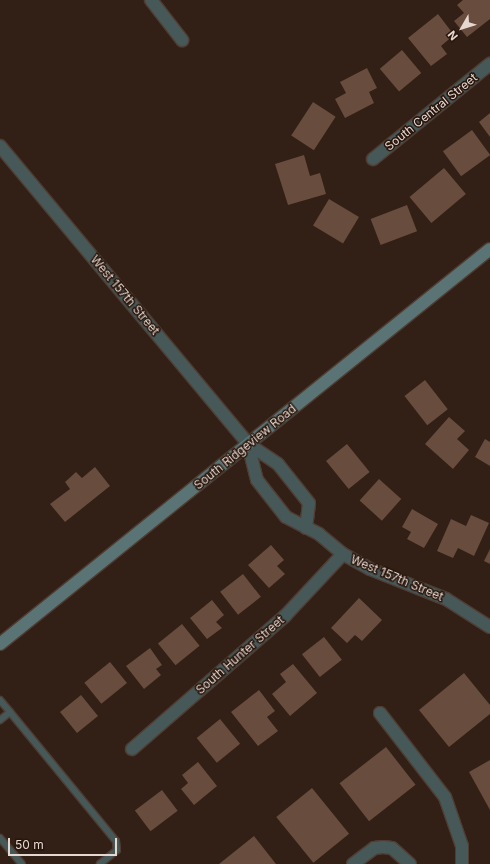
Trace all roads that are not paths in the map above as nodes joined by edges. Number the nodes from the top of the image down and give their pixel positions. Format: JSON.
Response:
{"nodes":[{"id":1,"x":151,"y":0,"type":"edge"},
{"id":2,"x":182,"y":40,"type":"dead end"},
{"id":3,"x":490,"y":64,"type":"edge"},
{"id":4,"x":0,"y":146,"type":"edge"},
{"id":5,"x":373,"y":159,"type":"dead end"},
{"id":6,"x":490,"y":249,"type":"edge"},
{"id":7,"x":248,"y":444,"type":"junction"},
{"id":8,"x":306,"y":528,"type":"junction"},
{"id":9,"x":343,"y":554,"type":"junction"},
{"id":10,"x":490,"y":626,"type":"edge"},
{"id":11,"x":0,"y":644,"type":"edge"},
{"id":12,"x":0,"y":700,"type":"edge"},
{"id":13,"x":10,"y":712,"type":"junction"},
{"id":14,"x":380,"y":713,"type":"dead end"},
{"id":15,"x":0,"y":720,"type":"edge"},
{"id":16,"x":132,"y":749,"type":"dead end"},
{"id":17,"x":0,"y":838,"type":"edge"},
{"id":18,"x":22,"y":864,"type":"edge"},
{"id":19,"x":100,"y":864,"type":"edge"},
{"id":20,"x":353,"y":864,"type":"edge"},
{"id":21,"x":410,"y":864,"type":"edge"},
{"id":22,"x":462,"y":864,"type":"edge"}],
"edges":[{"from":1,"to":2,"type":"street"},
{"from":3,"to":5,"type":"street","name":"South Central Street"},
{"from":4,"to":7,"type":"street","name":"West 157th Street"},
{"from":6,"to":7,"type":"main road","name":"South Ridgeview Road"},
{"from":7,"to":8,"type":"street","name":"West 157th Street"},
{"from":7,"to":8,"type":"street","name":"West 157th Street"},
{"from":7,"to":11,"type":"main road","name":"South Ridgeview Road"},
{"from":8,"to":9,"type":"street","name":"West 157th Street"},
{"from":9,"to":10,"type":"street","name":"West 157th Street"},
{"from":9,"to":16,"type":"street","name":"South Hunter Street"},
{"from":12,"to":13,"type":"lane"},
{"from":13,"to":15,"type":"lane"},
{"from":13,"to":19,"type":"lane"},
{"from":14,"to":22,"type":"street"},
{"from":17,"to":18,"type":"lane"},
{"from":20,"to":21,"type":"street"}]}
